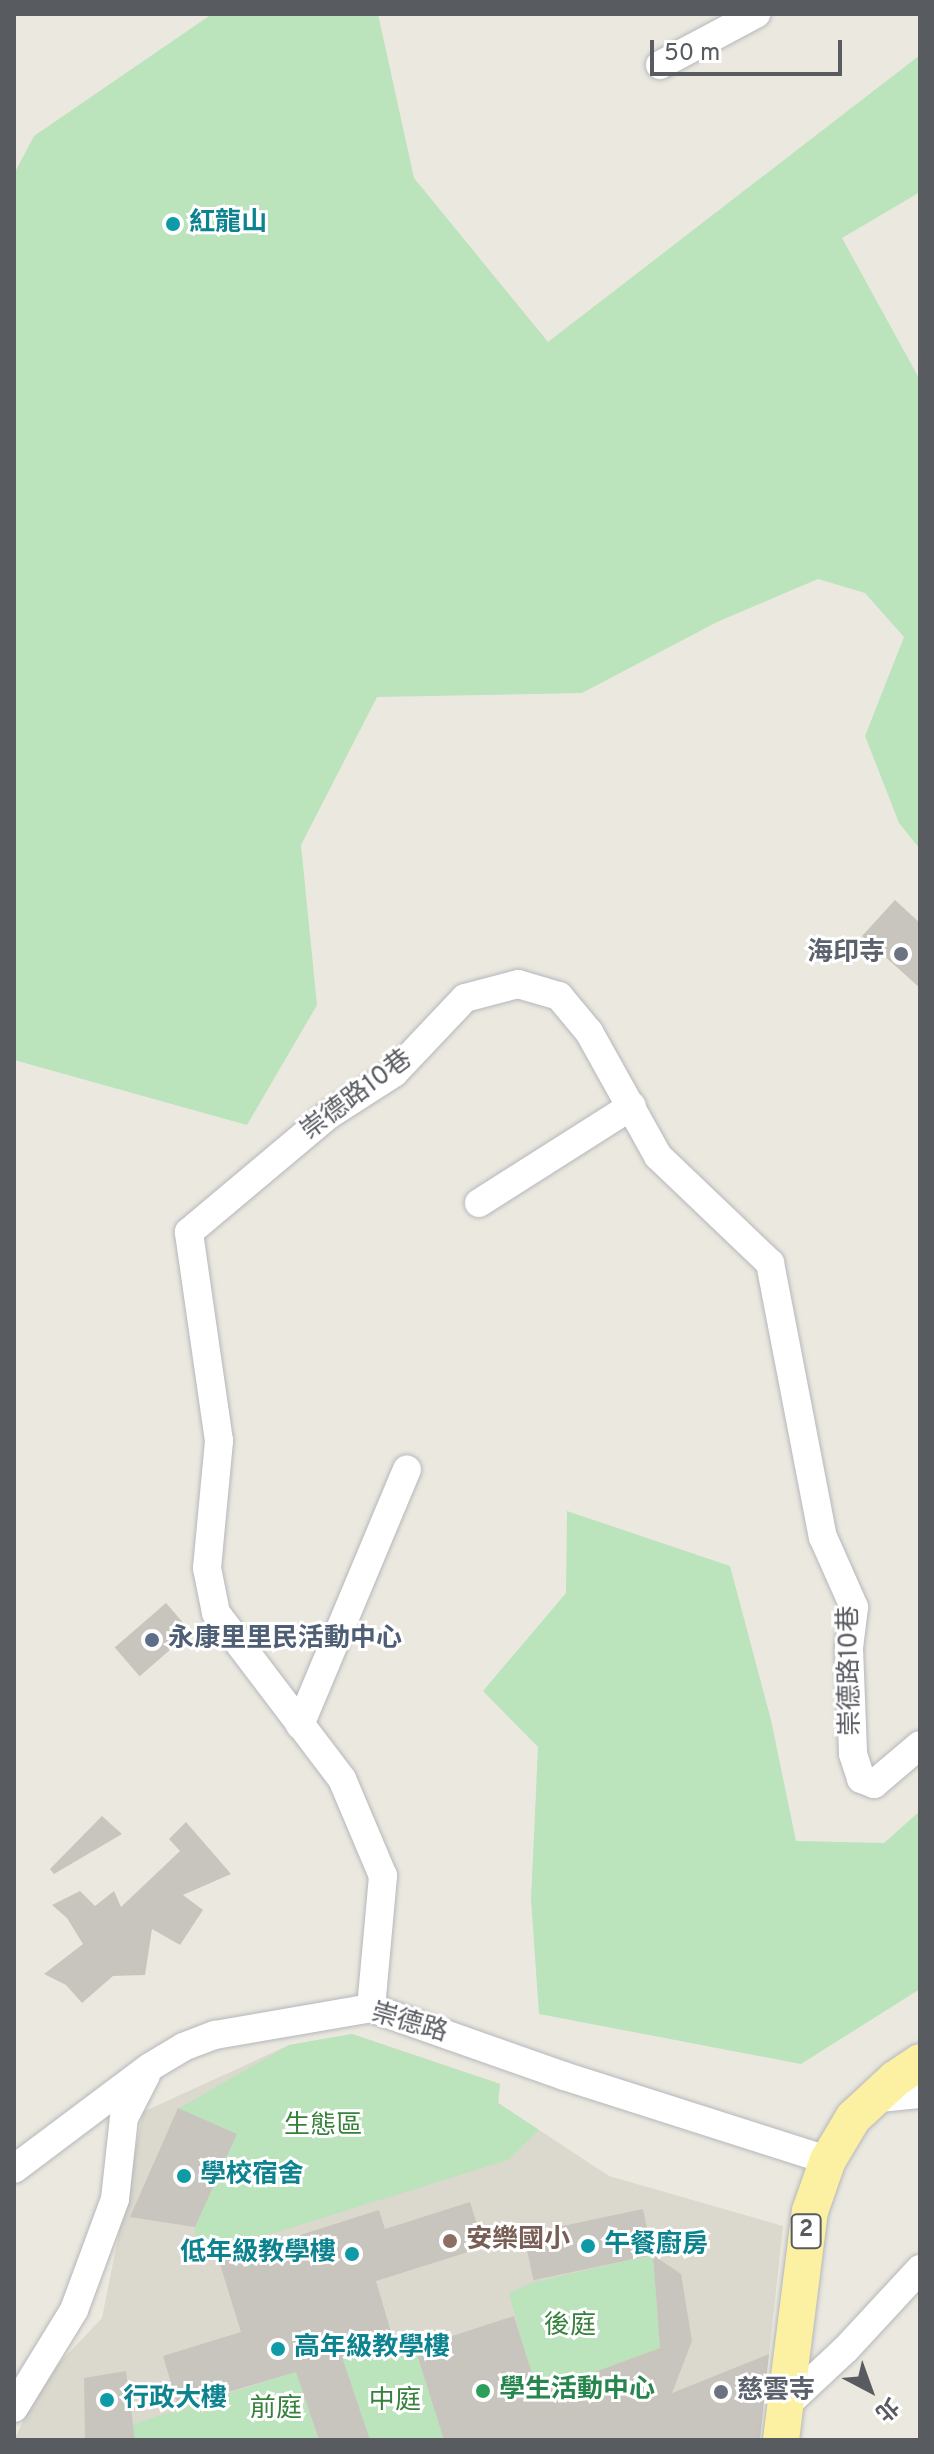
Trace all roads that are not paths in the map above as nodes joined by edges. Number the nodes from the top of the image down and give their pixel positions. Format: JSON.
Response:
{"nodes":[{"id":1,"x":756,"y":14,"type":"edge"},
{"id":2,"x":660,"y":65,"type":"dead end"},
{"id":3,"x":632,"y":1106,"type":"junction"},
{"id":4,"x":479,"y":1203,"type":"dead end"},
{"id":5,"x":407,"y":1469,"type":"dead end"},
{"id":6,"x":300,"y":1725,"type":"junction"},
{"id":7,"x":920,"y":1745,"type":"edge"},
{"id":8,"x":371,"y":2008,"type":"junction"},
{"id":9,"x":920,"y":2062,"type":"edge"},
{"id":10,"x":150,"y":2067,"type":"junction"},
{"id":11,"x":920,"y":2094,"type":"edge"},
{"id":12,"x":871,"y":2099,"type":"junction"},
{"id":13,"x":828,"y":2160,"type":"junction"},
{"id":14,"x":14,"y":2169,"type":"edge"},
{"id":15,"x":920,"y":2269,"type":"edge"},
{"id":16,"x":14,"y":2408,"type":"edge"},
{"id":17,"x":783,"y":2423,"type":"edge"}],
"edges":[{"from":1,"to":2,"type":"street"},
{"from":3,"to":4,"type":"street"},
{"from":3,"to":6,"type":"street","name":"崇德路10巷"},
{"from":3,"to":7,"type":"street","name":"崇德路10巷"},
{"from":5,"to":6,"type":"street"},
{"from":6,"to":8,"type":"street","name":"崇德路10巷"},
{"from":8,"to":10,"type":"street","name":"崇德路"},
{"from":8,"to":13,"type":"street","name":"崇德路"},
{"from":9,"to":12,"type":"main road","number":"2"},
{"from":10,"to":14,"type":"street","name":"崇德路"},
{"from":10,"to":16,"type":"street"},
{"from":11,"to":12,"type":"street"},
{"from":12,"to":13,"type":"main road","number":"2"},
{"from":13,"to":17,"type":"main road","number":"2"},
{"from":15,"to":17,"type":"street"}]}
